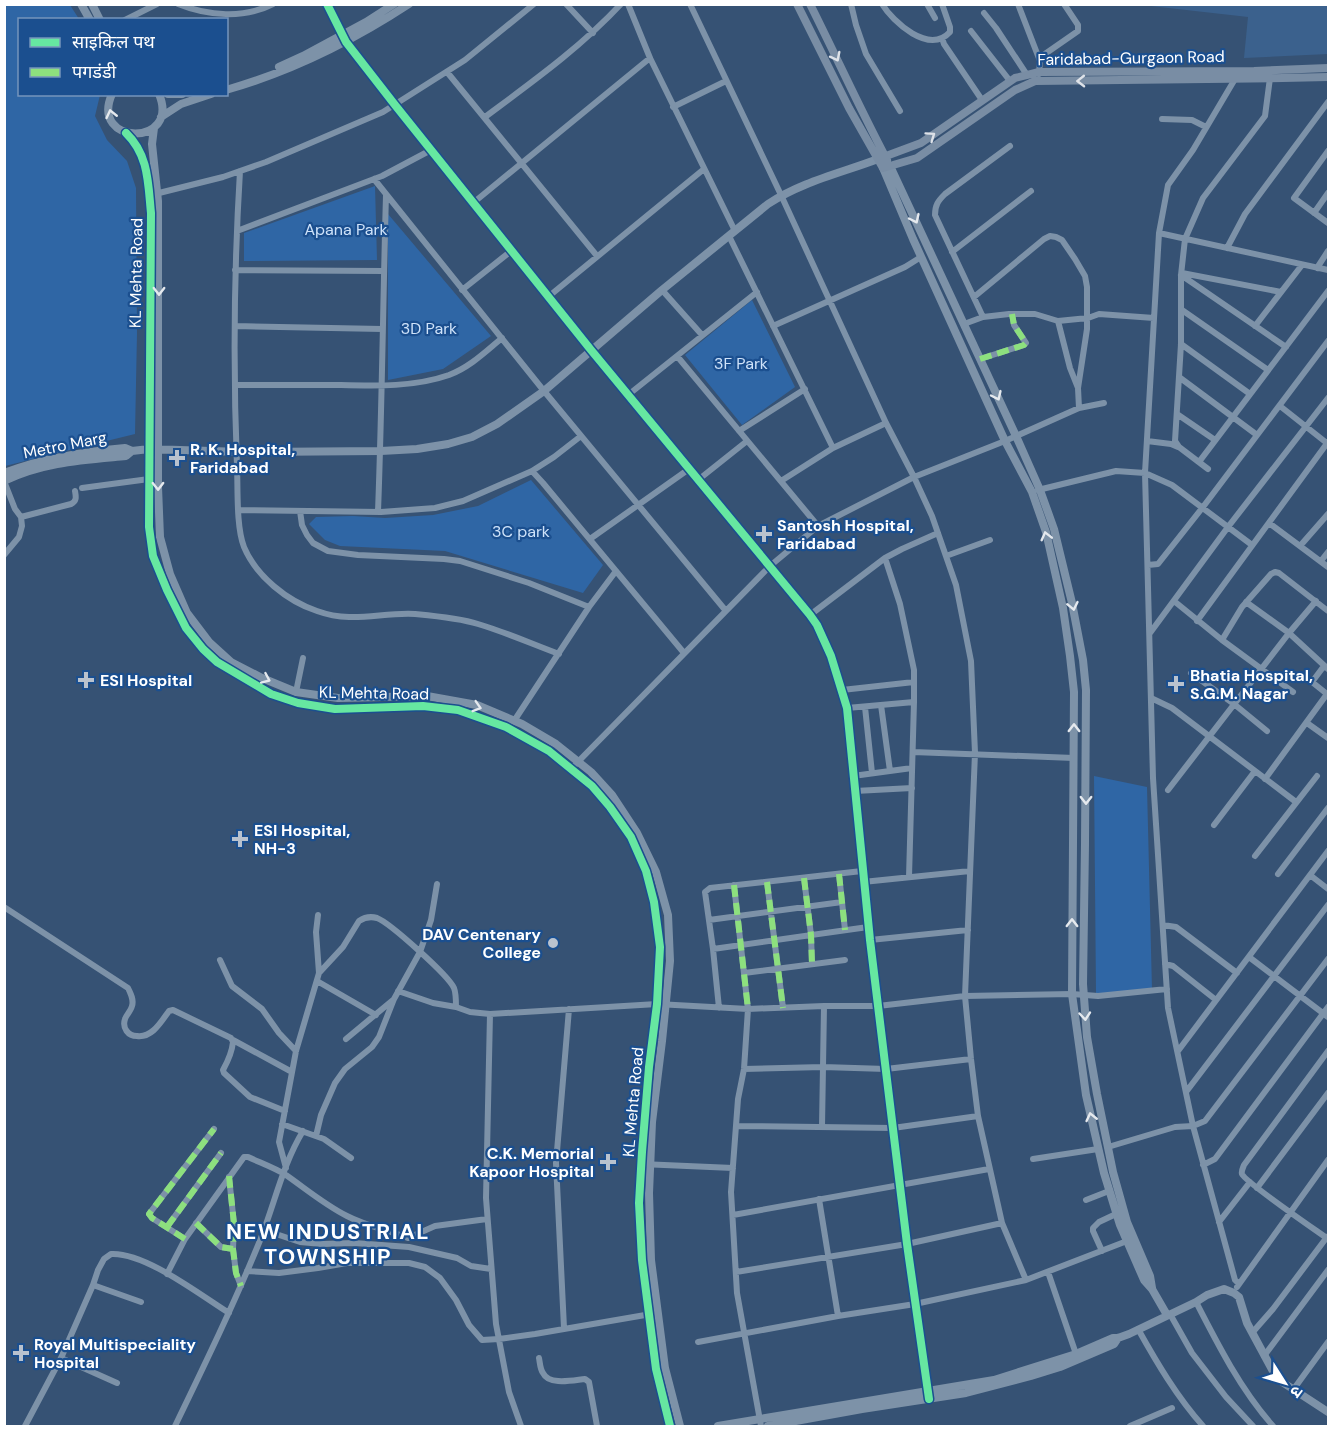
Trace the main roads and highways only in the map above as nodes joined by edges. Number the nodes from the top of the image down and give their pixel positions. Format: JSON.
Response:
{"nodes":[{"id":1,"x":797,"y":4,"type":"edge"},
{"id":2,"x":810,"y":4,"type":"edge"},
{"id":3,"x":1329,"y":68,"type":"edge"},
{"id":4,"x":1039,"y":77,"type":"junction"},
{"id":5,"x":1329,"y":77,"type":"edge"},
{"id":6,"x":882,"y":158,"type":"junction"}],
"edges":[{"from":1,"to":6,"type":"main road"},
{"from":2,"to":6,"type":"main road","one_way":true},
{"from":3,"to":4,"type":"main road","name":"Faridabad-Gurgaon Road"},
{"from":5,"to":4,"type":"main road","name":"Faridabad-Gurgaon Road","one_way":true},
{"from":6,"to":4,"type":"main road","name":"Faridabad-Gurgaon Road","one_way":true},
{"from":4,"to":6,"type":"main road","name":"Faridabad-Gurgaon Road"}]}
